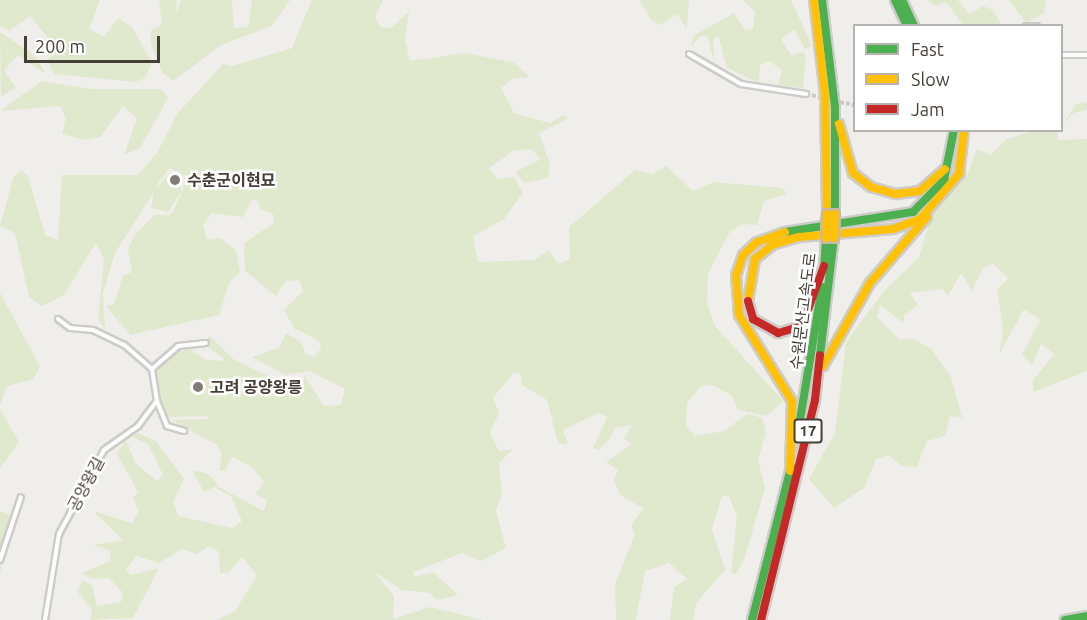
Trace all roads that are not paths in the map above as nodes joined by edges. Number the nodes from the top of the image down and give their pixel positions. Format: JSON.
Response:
{"nodes":[{"id":1,"x":814,"y":0,"type":"edge"},
{"id":2,"x":822,"y":0,"type":"edge"},
{"id":3,"x":895,"y":0,"type":"edge"},
{"id":4,"x":902,"y":0,"type":"edge"},
{"id":5,"x":906,"y":24,"type":"edge"},
{"id":6,"x":913,"y":24,"type":"edge"},
{"id":7,"x":689,"y":54,"type":"dead end"},
{"id":8,"x":1063,"y":55,"type":"edge"},
{"id":9,"x":1087,"y":55,"type":"edge"},
{"id":10,"x":806,"y":94,"type":"tunnel mouth"},
{"id":11,"x":835,"y":107,"type":"junction"},
{"id":12,"x":954,"y":132,"type":"edge"},
{"id":13,"x":964,"y":132,"type":"edge"},
{"id":14,"x":953,"y":154,"type":"junction"},
{"id":15,"x":935,"y":207,"type":"junction"},
{"id":16,"x":831,"y":214,"type":"junction"},
{"id":17,"x":830,"y":238,"type":"junction"},
{"id":18,"x":824,"y":266,"type":"junction"},
{"id":19,"x":58,"y":319,"type":"dead end"},
{"id":20,"x":206,"y":343,"type":"dead end"},
{"id":21,"x":152,"y":369,"type":"junction"},
{"id":22,"x":820,"y":372,"type":"junction"},
{"id":23,"x":157,"y":401,"type":"junction"},
{"id":24,"x":184,"y":431,"type":"dead end"},
{"id":25,"x":790,"y":471,"type":"junction"},
{"id":26,"x":21,"y":497,"type":"dead end"},
{"id":27,"x":0,"y":560,"type":"edge"},
{"id":28,"x":1087,"y":616,"type":"edge"},
{"id":29,"x":45,"y":620,"type":"edge"},
{"id":30,"x":752,"y":620,"type":"edge"},
{"id":31,"x":761,"y":620,"type":"edge"},
{"id":32,"x":1065,"y":620,"type":"edge"}],
"edges":[{"from":1,"to":16,"type":"highway","name":"수원문산고속도로","number":"17"},
{"from":2,"to":11,"type":"highway","name":"수원문산고속도로","number":"17"},
{"from":3,"to":5,"type":"highway"},
{"from":4,"to":6,"type":"highway"},
{"from":7,"to":10,"type":"street"},
{"from":8,"to":9,"type":"street"},
{"from":11,"to":14,"type":"highway"},
{"from":11,"to":16,"type":"highway","name":"수원문산고속도로","number":"17"},
{"from":12,"to":14,"type":"highway"},
{"from":13,"to":15,"type":"highway"},
{"from":14,"to":25,"type":"highway"},
{"from":15,"to":18,"type":"highway"},
{"from":15,"to":22,"type":"highway"},
{"from":16,"to":17,"type":"highway","name":"수원문산고속도로","number":"17","bridge":true},
{"from":17,"to":18,"type":"highway","name":"수원문산고속도로","number":"17"},
{"from":17,"to":22,"type":"highway","name":"수원문산고속도로","number":"17"},
{"from":18,"to":25,"type":"highway","name":"수원문산고속도로","number":"17"},
{"from":19,"to":21,"type":"street"},
{"from":20,"to":21,"type":"street"},
{"from":21,"to":23,"type":"street"},
{"from":22,"to":31,"type":"highway","name":"수원문산고속도로","number":"17"},
{"from":23,"to":24,"type":"street"},
{"from":23,"to":29,"type":"street","name":"공양왕길"},
{"from":25,"to":30,"type":"highway","name":"수원문산고속도로","number":"17"},
{"from":26,"to":27,"type":"street"},
{"from":28,"to":32,"type":"highway"}]}
